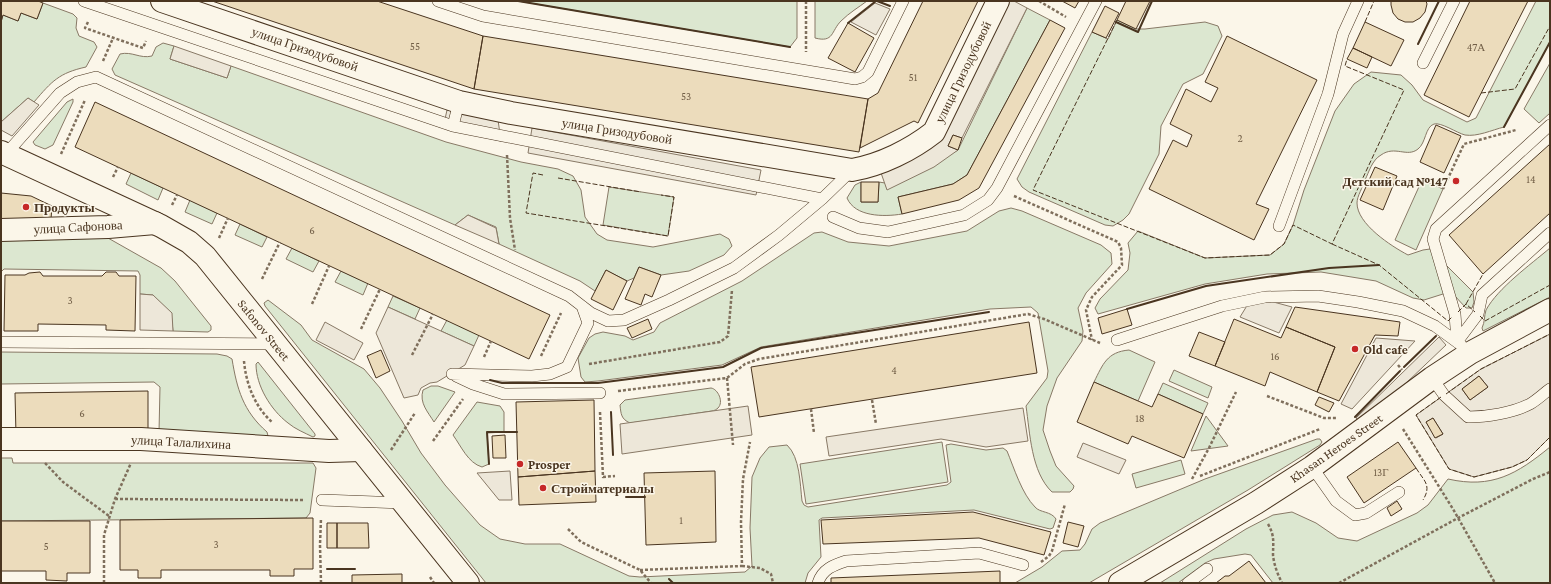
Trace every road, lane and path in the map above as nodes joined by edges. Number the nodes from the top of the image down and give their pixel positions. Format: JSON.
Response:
{"nodes":[{"id":1,"x":84,"y":1,"type":"edge"},
{"id":2,"x":162,"y":1,"type":"edge"},
{"id":3,"x":438,"y":1,"type":"edge"},
{"id":4,"x":806,"y":1,"type":"edge"},
{"id":5,"x":902,"y":1,"type":"edge"},
{"id":6,"x":998,"y":1,"type":"edge"},
{"id":7,"x":1039,"y":1,"type":"edge"},
{"id":8,"x":1096,"y":1,"type":"edge"},
{"id":9,"x":1358,"y":1,"type":"edge"},
{"id":10,"x":1454,"y":1,"type":"edge"},
{"id":11,"x":1055,"y":10,"type":"dead end"},
{"id":12,"x":85,"y":28,"type":"dead end"},
{"id":13,"x":806,"y":42,"type":"dead end"},
{"id":14,"x":1423,"y":63,"type":"dead end"},
{"id":15,"x":96,"y":77,"type":"junction"},
{"id":16,"x":459,"y":102,"type":"junction"},
{"id":17,"x":1550,"y":125,"type":"edge"},
{"id":18,"x":454,"y":126,"type":"junction"},
{"id":19,"x":1495,"y":136,"type":"dead end"},
{"id":20,"x":506,"y":137,"type":"junction"},
{"id":21,"x":4,"y":153,"type":"edge"},
{"id":22,"x":852,"y":170,"type":"junction"},
{"id":23,"x":997,"y":188,"type":"junction"},
{"id":24,"x":1443,"y":189,"type":"dead end"},
{"id":25,"x":822,"y":199,"type":"junction"},
{"id":26,"x":833,"y":217,"type":"dead end"},
{"id":27,"x":228,"y":218,"type":"dead end"},
{"id":28,"x":155,"y":223,"type":"junction"},
{"id":29,"x":1279,"y":226,"type":"dead end"},
{"id":30,"x":1,"y":230,"type":"edge"},
{"id":31,"x":1550,"y":233,"type":"edge"},
{"id":32,"x":220,"y":236,"type":"dead end"},
{"id":33,"x":280,"y":242,"type":"dead end"},
{"id":34,"x":329,"y":266,"type":"dead end"},
{"id":35,"x":734,"y":268,"type":"junction"},
{"id":36,"x":518,"y":273,"type":"junction"},
{"id":37,"x":262,"y":279,"type":"dead end"},
{"id":38,"x":380,"y":289,"type":"dead end"},
{"id":39,"x":312,"y":304,"type":"dead end"},
{"id":40,"x":582,"y":305,"type":"junction"},
{"id":41,"x":1550,"y":310,"type":"edge"},
{"id":42,"x":561,"y":312,"type":"dead end"},
{"id":43,"x":433,"y":314,"type":"dead end"},
{"id":44,"x":361,"y":329,"type":"dead end"},
{"id":45,"x":1092,"y":340,"type":"junction"},
{"id":46,"x":1116,"y":340,"type":"dead end"},
{"id":47,"x":1,"y":342,"type":"edge"},
{"id":48,"x":244,"y":344,"type":"junction"},
{"id":49,"x":276,"y":344,"type":"junction"},
{"id":50,"x":1104,"y":345,"type":"dead end"},
{"id":51,"x":1463,"y":347,"type":"junction"},
{"id":52,"x":542,"y":354,"type":"dead end"},
{"id":53,"x":412,"y":355,"type":"dead end"},
{"id":54,"x":567,"y":367,"type":"junction"},
{"id":55,"x":727,"y":378,"type":"junction"},
{"id":56,"x":1432,"y":378,"type":"junction"},
{"id":57,"x":473,"y":384,"type":"junction"},
{"id":58,"x":1550,"y":389,"type":"edge"},
{"id":59,"x":1236,"y":392,"type":"dead end"},
{"id":60,"x":600,"y":393,"type":"joint"},
{"id":61,"x":1267,"y":396,"type":"dead end"},
{"id":62,"x":872,"y":400,"type":"dead end"},
{"id":63,"x":811,"y":409,"type":"dead end"},
{"id":64,"x":600,"y":411,"type":"dead end"},
{"id":65,"x":415,"y":413,"type":"dead end"},
{"id":66,"x":1342,"y":418,"type":"dead end"},
{"id":67,"x":274,"y":423,"type":"dead end"},
{"id":68,"x":876,"y":424,"type":"dead end"},
{"id":69,"x":1326,"y":427,"type":"dead end"},
{"id":70,"x":814,"y":433,"type":"dead end"},
{"id":71,"x":11,"y":439,"type":"edge"},
{"id":72,"x":141,"y":439,"type":"junction"},
{"id":73,"x":433,"y":441,"type":"dead end"},
{"id":74,"x":750,"y":442,"type":"dead end"},
{"id":75,"x":1412,"y":442,"type":"dead end"},
{"id":76,"x":733,"y":445,"type":"dead end"},
{"id":77,"x":361,"y":450,"type":"junction"},
{"id":78,"x":1312,"y":467,"type":"junction"},
{"id":79,"x":378,"y":471,"type":"junction"},
{"id":80,"x":1550,"y":472,"type":"edge"},
{"id":81,"x":615,"y":476,"type":"dead end"},
{"id":82,"x":1200,"y":476,"type":"dead end"},
{"id":83,"x":1192,"y":479,"type":"dead end"},
{"id":84,"x":1398,"y":492,"type":"dead end"},
{"id":85,"x":115,"y":499,"type":"junction"},
{"id":86,"x":322,"y":500,"type":"joint"},
{"id":87,"x":1256,"y":502,"type":"junction"},
{"id":88,"x":404,"y":503,"type":"junction"},
{"id":89,"x":1065,"y":504,"type":"dead end"},
{"id":90,"x":109,"y":516,"type":"junction"},
{"id":91,"x":1458,"y":518,"type":"junction"},
{"id":92,"x":568,"y":529,"type":"dead end"},
{"id":93,"x":320,"y":545,"type":"dead end"},
{"id":94,"x":1023,"y":565,"type":"joint"},
{"id":95,"x":742,"y":566,"type":"junction"},
{"id":96,"x":1207,"y":569,"type":"dead end"},
{"id":97,"x":640,"y":570,"type":"junction"},
{"id":98,"x":104,"y":583,"type":"edge"},
{"id":99,"x":320,"y":583,"type":"edge"},
{"id":100,"x":468,"y":583,"type":"edge"},
{"id":101,"x":651,"y":583,"type":"edge"},
{"id":102,"x":773,"y":583,"type":"edge"},
{"id":103,"x":818,"y":583,"type":"edge"},
{"id":104,"x":1120,"y":583,"type":"edge"},
{"id":105,"x":1188,"y":583,"type":"edge"},
{"id":106,"x":1282,"y":583,"type":"edge"},
{"id":107,"x":1339,"y":583,"type":"edge"},
{"id":108,"x":1495,"y":583,"type":"edge"}],
"edges":[{"from":1,"to":18,"type":"lane"},
{"from":2,"to":16,"type":"street","name":"улица Гризодубовой"},
{"from":3,"to":5,"type":"lane"},
{"from":4,"to":13,"type":"path"},
{"from":6,"to":22,"type":"street","name":"улица Гризодубовой"},
{"from":7,"to":11,"type":"path"},
{"from":8,"to":23,"type":"lane"},
{"from":9,"to":29,"type":"lane"},
{"from":10,"to":14,"type":"lane"},
{"from":12,"to":15,"type":"path"},
{"from":15,"to":21,"type":"lane"},
{"from":15,"to":36,"type":"lane"},
{"from":16,"to":18,"type":"lane"},
{"from":16,"to":22,"type":"street","name":"улица Гризодубовой"},
{"from":17,"to":51,"type":"lane"},
{"from":18,"to":20,"type":"lane"},
{"from":19,"to":24,"type":"path"},
{"from":20,"to":25,"type":"lane"},
{"from":20,"to":36,"type":"path"},
{"from":21,"to":28,"type":"street","name":"Safonov Street"},
{"from":22,"to":25,"type":"lane"},
{"from":23,"to":26,"type":"lane"},
{"from":23,"to":45,"type":"path"},
{"from":25,"to":35,"type":"lane"},
{"from":27,"to":32,"type":"path"},
{"from":28,"to":30,"type":"street","name":"улица Сафонова"},
{"from":28,"to":49,"type":"street","name":"Safonov Street"},
{"from":31,"to":51,"type":"lane"},
{"from":33,"to":37,"type":"path"},
{"from":34,"to":39,"type":"path"},
{"from":35,"to":40,"type":"lane"},
{"from":35,"to":54,"type":"path"},
{"from":36,"to":40,"type":"lane"},
{"from":38,"to":44,"type":"path"},
{"from":40,"to":54,"type":"lane"},
{"from":41,"to":51,"type":"street","name":"Khasan Heroes Street"},
{"from":42,"to":52,"type":"path"},
{"from":43,"to":53,"type":"path"},
{"from":45,"to":50,"type":"path"},
{"from":45,"to":55,"type":"path"},
{"from":46,"to":51,"type":"lane"},
{"from":47,"to":48,"type":"lane"},
{"from":48,"to":49,"type":"lane"},
{"from":48,"to":67,"type":"path"},
{"from":49,"to":77,"type":"street","name":"Safonov Street"},
{"from":51,"to":56,"type":"street","name":"Khasan Heroes Street"},
{"from":54,"to":57,"type":"lane"},
{"from":55,"to":60,"type":"path"},
{"from":55,"to":76,"type":"path"},
{"from":56,"to":58,"type":"lane"},
{"from":56,"to":78,"type":"street","name":"Khasan Heroes Street"},
{"from":57,"to":60,"type":"lane"},
{"from":57,"to":73,"type":"path"},
{"from":59,"to":83,"type":"path"},
{"from":61,"to":66,"type":"path"},
{"from":62,"to":68,"type":"path"},
{"from":63,"to":70,"type":"path"},
{"from":64,"to":81,"type":"path"},
{"from":65,"to":79,"type":"path"},
{"from":69,"to":82,"type":"path"},
{"from":71,"to":72,"type":"street","name":"улица Талалихина"},
{"from":71,"to":90,"type":"path"},
{"from":72,"to":77,"type":"street","name":"улица Талалихина"},
{"from":72,"to":85,"type":"path"},
{"from":74,"to":95,"type":"path"},
{"from":75,"to":91,"type":"path"},
{"from":77,"to":79,"type":"street","name":"Safonov Street"},
{"from":78,"to":84,"type":"lane"},
{"from":78,"to":87,"type":"street","name":"Khasan Heroes Street"},
{"from":79,"to":88,"type":"street","name":"Safonov Street"},
{"from":80,"to":91,"type":"path"},
{"from":85,"to":86,"type":"path"},
{"from":85,"to":90,"type":"path"},
{"from":86,"to":88,"type":"lane"},
{"from":87,"to":104,"type":"street","name":"Khasan Heroes Street"},
{"from":87,"to":106,"type":"path"},
{"from":88,"to":100,"type":"street","name":"Safonov Street"},
{"from":89,"to":94,"type":"path"},
{"from":90,"to":98,"type":"path"},
{"from":91,"to":107,"type":"path"},
{"from":91,"to":108,"type":"path"},
{"from":92,"to":97,"type":"path"},
{"from":93,"to":99,"type":"path"},
{"from":94,"to":103,"type":"lane"},
{"from":95,"to":97,"type":"path"},
{"from":95,"to":102,"type":"path"},
{"from":96,"to":105,"type":"lane"},
{"from":97,"to":101,"type":"path"}]}
